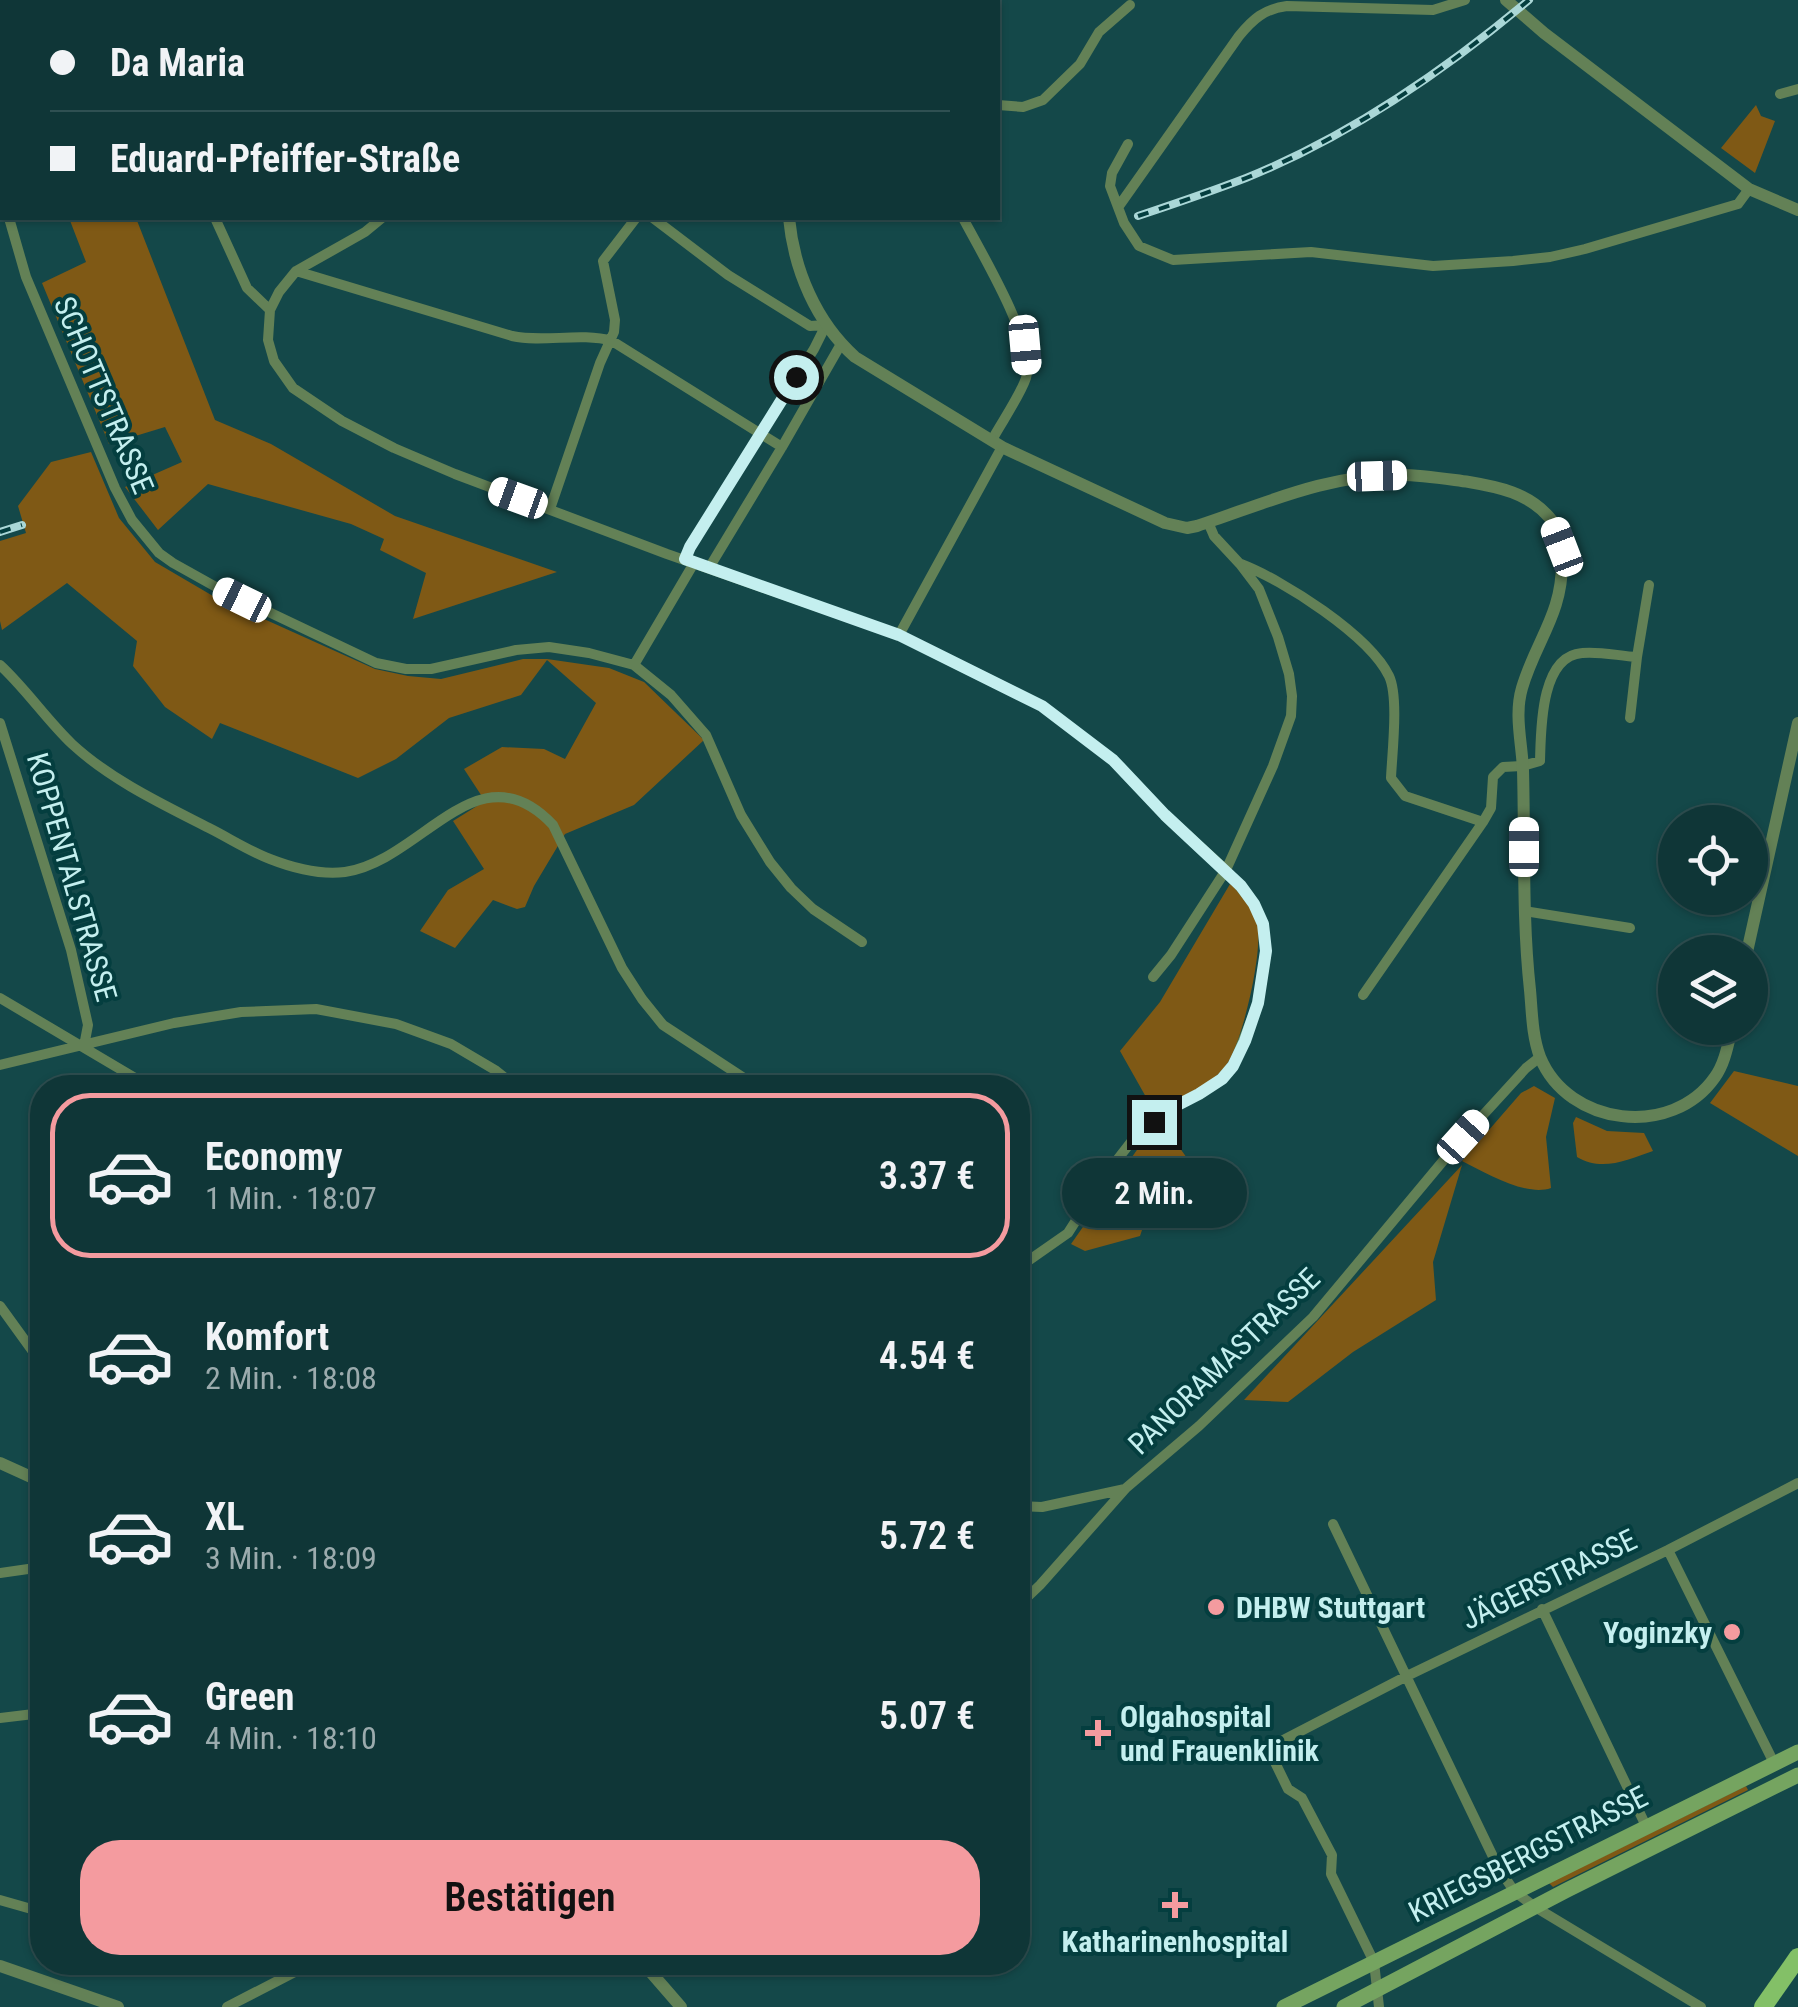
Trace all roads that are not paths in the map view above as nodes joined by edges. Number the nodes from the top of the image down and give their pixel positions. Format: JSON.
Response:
{"nodes":[{"id":1,"x":1465,"y":0,"type":"edge"},
{"id":2,"x":1506,"y":0,"type":"edge"},
{"id":3,"x":1130,"y":5,"type":"dead end"},
{"id":4,"x":1798,"y":89,"type":"edge"},
{"id":5,"x":1780,"y":94,"type":"dead end"},
{"id":6,"x":1000,"y":105,"type":"edge"},
{"id":7,"x":1128,"y":144,"type":"dead end"},
{"id":8,"x":1749,"y":190,"type":"junction"},
{"id":9,"x":1119,"y":206,"type":"junction"},
{"id":10,"x":1798,"y":210,"type":"edge"},
{"id":11,"x":11,"y":220,"type":"edge"},
{"id":12,"x":216,"y":220,"type":"edge"},
{"id":13,"x":380,"y":220,"type":"edge"},
{"id":14,"x":634,"y":220,"type":"edge"},
{"id":15,"x":656,"y":220,"type":"edge"},
{"id":16,"x":789,"y":220,"type":"edge"},
{"id":17,"x":964,"y":220,"type":"edge"},
{"id":18,"x":296,"y":271,"type":"junction"},
{"id":19,"x":270,"y":310,"type":"junction"},
{"id":20,"x":826,"y":325,"type":"junction"},
{"id":21,"x":612,"y":342,"type":"junction"},
{"id":22,"x":840,"y":344,"type":"junction"},
{"id":23,"x":762,"y":434,"type":"junction"},
{"id":24,"x":997,"y":444,"type":"junction"},
{"id":25,"x":782,"y":447,"type":"junction"},
{"id":26,"x":550,"y":510,"type":"junction"},
{"id":27,"x":1208,"y":522,"type":"junction"},
{"id":28,"x":689,"y":561,"type":"junction"},
{"id":29,"x":1240,"y":564,"type":"junction"},
{"id":30,"x":709,"y":568,"type":"junction"},
{"id":31,"x":1648,"y":586,"type":"dead end"},
{"id":32,"x":899,"y":635,"type":"junction"},
{"id":33,"x":1637,"y":657,"type":"junction"},
{"id":34,"x":0,"y":665,"type":"edge"},
{"id":35,"x":634,"y":666,"type":"junction"},
{"id":36,"x":1630,"y":718,"type":"dead end"},
{"id":37,"x":0,"y":723,"type":"edge"},
{"id":38,"x":1798,"y":723,"type":"edge"},
{"id":39,"x":1522,"y":766,"type":"junction"},
{"id":40,"x":1483,"y":822,"type":"junction"},
{"id":41,"x":1226,"y":870,"type":"junction"},
{"id":42,"x":1524,"y":910,"type":"junction"},
{"id":43,"x":1630,"y":928,"type":"dead end"},
{"id":44,"x":1751,"y":935,"type":"edge"},
{"id":45,"x":862,"y":942,"type":"dead end"},
{"id":46,"x":1153,"y":977,"type":"dead end"},
{"id":47,"x":1363,"y":995,"type":"dead end"},
{"id":48,"x":0,"y":998,"type":"edge"},
{"id":49,"x":1727,"y":1045,"type":"edge"},
{"id":50,"x":84,"y":1046,"type":"junction"},
{"id":51,"x":1540,"y":1057,"type":"junction"},
{"id":52,"x":0,"y":1065,"type":"edge"},
{"id":53,"x":131,"y":1075,"type":"edge"},
{"id":54,"x":501,"y":1075,"type":"edge"},
{"id":55,"x":739,"y":1075,"type":"edge"},
{"id":56,"x":1030,"y":1260,"type":"edge"},
{"id":57,"x":0,"y":1306,"type":"edge"},
{"id":58,"x":30,"y":1347,"type":"edge"},
{"id":59,"x":0,"y":1463,"type":"edge"},
{"id":60,"x":30,"y":1477,"type":"edge"},
{"id":61,"x":1798,"y":1483,"type":"edge"},
{"id":62,"x":1126,"y":1488,"type":"junction"},
{"id":63,"x":1030,"y":1506,"type":"edge"},
{"id":64,"x":1333,"y":1524,"type":"dead end"},
{"id":65,"x":1668,"y":1550,"type":"junction"},
{"id":66,"x":30,"y":1569,"type":"edge"},
{"id":67,"x":0,"y":1573,"type":"edge"},
{"id":68,"x":1030,"y":1595,"type":"edge"},
{"id":69,"x":1542,"y":1610,"type":"junction"},
{"id":70,"x":1407,"y":1676,"type":"junction"},
{"id":71,"x":30,"y":1714,"type":"edge"},
{"id":72,"x":0,"y":1718,"type":"edge"},
{"id":73,"x":1798,"y":1752,"type":"edge"},
{"id":74,"x":1774,"y":1763,"type":"junction"},
{"id":75,"x":1798,"y":1774,"type":"edge"},
{"id":76,"x":1646,"y":1826,"type":"junction"},
{"id":77,"x":1514,"y":1891,"type":"junction"},
{"id":78,"x":0,"y":1900,"type":"edge"},
{"id":79,"x":30,"y":1908,"type":"edge"},
{"id":80,"x":1535,"y":1908,"type":"junction"},
{"id":81,"x":1798,"y":1958,"type":"edge"},
{"id":82,"x":1374,"y":1962,"type":"junction"},
{"id":83,"x":0,"y":1966,"type":"edge"},
{"id":84,"x":289,"y":1975,"type":"edge"},
{"id":85,"x":653,"y":1975,"type":"edge"},
{"id":86,"x":1376,"y":1990,"type":"junction"},
{"id":87,"x":110,"y":2005,"type":"edge"},
{"id":88,"x":1764,"y":2006,"type":"edge"},
{"id":89,"x":227,"y":2007,"type":"edge"},
{"id":90,"x":681,"y":2007,"type":"edge"},
{"id":91,"x":1284,"y":2007,"type":"edge"},
{"id":92,"x":1344,"y":2007,"type":"edge"},
{"id":93,"x":1379,"y":2007,"type":"edge"},
{"id":94,"x":1701,"y":2007,"type":"edge"}],
"edges":[{"from":1,"to":9,"type":"street"},
{"from":2,"to":8,"type":"street"},
{"from":3,"to":6,"type":"street"},
{"from":4,"to":5,"type":"street"},
{"from":7,"to":9,"type":"street"},
{"from":8,"to":9,"type":"street"},
{"from":8,"to":10,"type":"street"},
{"from":11,"to":35,"type":"street","name":"SCHOTTSTRASSE"},
{"from":12,"to":19,"type":"street"},
{"from":13,"to":18,"type":"street"},
{"from":14,"to":21,"type":"street"},
{"from":15,"to":20,"type":"street"},
{"from":16,"to":20,"type":"street"},
{"from":17,"to":24,"type":"street"},
{"from":18,"to":19,"type":"street"},
{"from":18,"to":21,"type":"street"},
{"from":19,"to":26,"type":"street"},
{"from":20,"to":22,"type":"street"},
{"from":20,"to":23,"type":"street"},
{"from":21,"to":23,"type":"street"},
{"from":21,"to":26,"type":"street"},
{"from":22,"to":24,"type":"street"},
{"from":22,"to":25,"type":"street"},
{"from":23,"to":25,"type":"street"},
{"from":23,"to":28,"type":"street"},
{"from":24,"to":27,"type":"street"},
{"from":24,"to":32,"type":"street"},
{"from":25,"to":30,"type":"street"},
{"from":26,"to":28,"type":"street"},
{"from":27,"to":29,"type":"street"},
{"from":27,"to":39,"type":"street"},
{"from":28,"to":30,"type":"street"},
{"from":28,"to":35,"type":"street"},
{"from":29,"to":40,"type":"street"},
{"from":29,"to":41,"type":"street"},
{"from":30,"to":32,"type":"street"},
{"from":31,"to":33,"type":"street"},
{"from":32,"to":41,"type":"street"},
{"from":33,"to":36,"type":"street"},
{"from":33,"to":39,"type":"street"},
{"from":34,"to":55,"type":"street"},
{"from":35,"to":45,"type":"street","name":"SCHOTTSTRASSE"},
{"from":37,"to":50,"type":"street","name":"KOPPENTALSTRASSE"},
{"from":38,"to":44,"type":"street"},
{"from":39,"to":40,"type":"street"},
{"from":39,"to":42,"type":"street"},
{"from":40,"to":47,"type":"street"},
{"from":41,"to":46,"type":"street"},
{"from":41,"to":56,"type":"street"},
{"from":42,"to":43,"type":"street"},
{"from":42,"to":51,"type":"street"},
{"from":48,"to":50,"type":"street"},
{"from":49,"to":51,"type":"street"},
{"from":50,"to":52,"type":"street"},
{"from":50,"to":53,"type":"street"},
{"from":50,"to":54,"type":"street"},
{"from":51,"to":62,"type":"street","name":"PANORAMASTRASSE"},
{"from":57,"to":58,"type":"street"},
{"from":59,"to":60,"type":"street"},
{"from":61,"to":65,"type":"street","name":"JÄGERSTRASSE"},
{"from":62,"to":63,"type":"street"},
{"from":62,"to":68,"type":"street","name":"PANORAMASTRASSE"},
{"from":64,"to":70,"type":"street"},
{"from":65,"to":69,"type":"street","name":"JÄGERSTRASSE"},
{"from":65,"to":74,"type":"street"},
{"from":66,"to":67,"type":"street"},
{"from":69,"to":70,"type":"street","name":"JÄGERSTRASSE"},
{"from":69,"to":76,"type":"street"},
{"from":70,"to":77,"type":"street"},
{"from":70,"to":82,"type":"street","name":"JÄGERSTRASSE"},
{"from":71,"to":72,"type":"street"},
{"from":73,"to":74,"type":"main road","name":"KRIEGSBERGSTRASSE"},
{"from":74,"to":76,"type":"main road","name":"KRIEGSBERGSTRASSE"},
{"from":75,"to":80,"type":"main road","name":"KRIEGSBERGSTRASSE"},
{"from":76,"to":77,"type":"main road","name":"KRIEGSBERGSTRASSE"},
{"from":77,"to":80,"type":"street"},
{"from":77,"to":82,"type":"main road","name":"KRIEGSBERGSTRASSE"},
{"from":78,"to":79,"type":"street"},
{"from":80,"to":86,"type":"main road","name":"KRIEGSBERGSTRASSE"},
{"from":80,"to":94,"type":"street"},
{"from":81,"to":88,"type":"main road"},
{"from":82,"to":86,"type":"street"},
{"from":82,"to":91,"type":"main road","name":"KRIEGSBERGSTRASSE"},
{"from":83,"to":87,"type":"street"},
{"from":84,"to":89,"type":"street"},
{"from":85,"to":90,"type":"street"},
{"from":86,"to":92,"type":"main road","name":"KRIEGSBERGSTRASSE"},
{"from":86,"to":93,"type":"street"}]}
